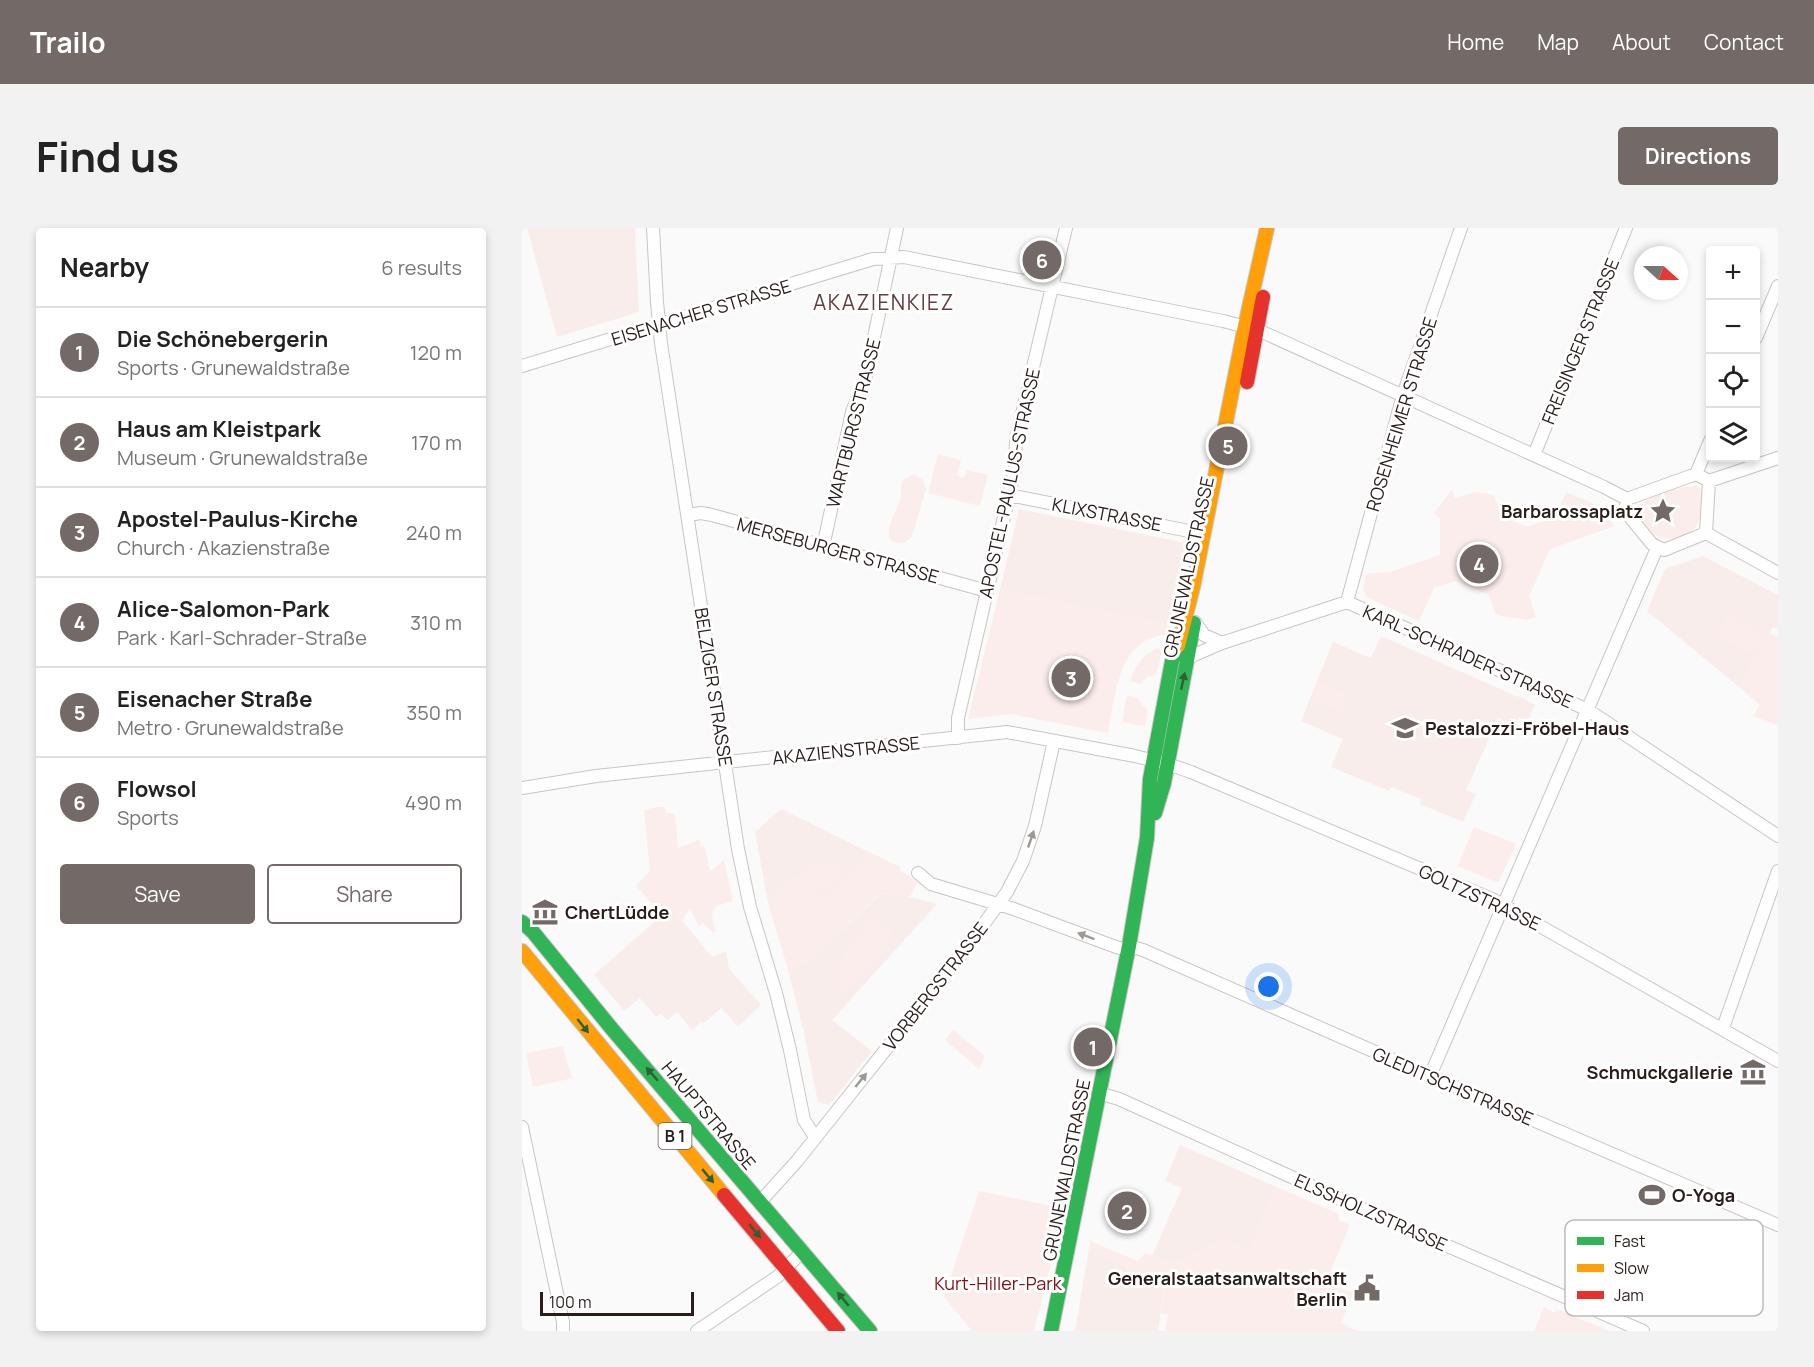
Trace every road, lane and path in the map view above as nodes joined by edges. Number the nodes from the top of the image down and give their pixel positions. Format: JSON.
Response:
{"nodes":[{"id":1,"x":653,"y":228,"type":"edge"},
{"id":2,"x":897,"y":228,"type":"edge"},
{"id":3,"x":1066,"y":228,"type":"edge"},
{"id":4,"x":1267,"y":228,"type":"edge"},
{"id":5,"x":1277,"y":228,"type":"edge"},
{"id":6,"x":1461,"y":228,"type":"edge"},
{"id":7,"x":1626,"y":228,"type":"edge"},
{"id":8,"x":891,"y":257,"type":"junction"},
{"id":9,"x":1052,"y":286,"type":"junction"},
{"id":10,"x":1778,"y":286,"type":"edge"},
{"id":11,"x":659,"y":324,"type":"junction"},
{"id":12,"x":1760,"y":327,"type":"edge"},
{"id":13,"x":1251,"y":328,"type":"junction"},
{"id":14,"x":522,"y":366,"type":"edge"},
{"id":15,"x":1403,"y":396,"type":"junction"},
{"id":16,"x":1706,"y":450,"type":"edge"},
{"id":17,"x":1534,"y":455,"type":"junction"},
{"id":18,"x":1778,"y":458,"type":"edge"},
{"id":19,"x":1696,"y":474,"type":"junction"},
{"id":20,"x":1709,"y":481,"type":"junction"},
{"id":21,"x":1009,"y":495,"type":"junction"},
{"id":22,"x":1627,"y":499,"type":"junction"},
{"id":23,"x":688,"y":515,"type":"junction"},
{"id":24,"x":1706,"y":533,"type":"junction"},
{"id":25,"x":1204,"y":534,"type":"junction"},
{"id":26,"x":823,"y":547,"type":"junction"},
{"id":27,"x":1657,"y":548,"type":"junction"},
{"id":28,"x":1778,"y":573,"type":"edge"},
{"id":29,"x":987,"y":591,"type":"junction"},
{"id":30,"x":1347,"y":602,"type":"junction"},
{"id":31,"x":1195,"y":622,"type":"junction"},
{"id":32,"x":1222,"y":643,"type":"junction"},
{"id":33,"x":1188,"y":659,"type":"junction"},
{"id":34,"x":1164,"y":700,"type":"junction"},
{"id":35,"x":1179,"y":702,"type":"junction"},
{"id":36,"x":1588,"y":710,"type":"junction"},
{"id":37,"x":958,"y":738,"type":"junction"},
{"id":38,"x":1053,"y":741,"type":"junction"},
{"id":39,"x":1153,"y":760,"type":"junction"},
{"id":40,"x":726,"y":762,"type":"junction"},
{"id":41,"x":1168,"y":764,"type":"junction"},
{"id":42,"x":522,"y":788,"type":"edge"},
{"id":43,"x":1778,"y":836,"type":"edge"},
{"id":44,"x":1148,"y":838,"type":"junction"},
{"id":45,"x":1778,"y":871,"type":"edge"},
{"id":46,"x":918,"y":873,"type":"dead end"},
{"id":47,"x":999,"y":904,"type":"junction"},
{"id":48,"x":1504,"y":905,"type":"junction"},
{"id":49,"x":522,"y":922,"type":"edge"},
{"id":50,"x":1129,"y":948,"type":"junction"},
{"id":51,"x":522,"y":951,"type":"edge"},
{"id":52,"x":549,"y":952,"type":"junction"},
{"id":53,"x":527,"y":969,"type":"edge"},
{"id":54,"x":1723,"y":1028,"type":"junction"},
{"id":55,"x":1778,"y":1061,"type":"edge"},
{"id":56,"x":1430,"y":1076,"type":"junction"},
{"id":57,"x":1099,"y":1093,"type":"junction"},
{"id":58,"x":522,"y":1127,"type":"edge"},
{"id":59,"x":815,"y":1137,"type":"junction"},
{"id":60,"x":760,"y":1202,"type":"junction"},
{"id":61,"x":1778,"y":1225,"type":"edge"},
{"id":62,"x":803,"y":1251,"type":"junction"},
{"id":63,"x":786,"y":1269,"type":"junction"},
{"id":64,"x":1565,"y":1297,"type":"edge"},
{"id":65,"x":1609,"y":1316,"type":"edge"},
{"id":66,"x":713,"y":1327,"type":"edge"},
{"id":67,"x":563,"y":1331,"type":"edge"},
{"id":68,"x":697,"y":1331,"type":"edge"},
{"id":69,"x":838,"y":1331,"type":"edge"},
{"id":70,"x":870,"y":1331,"type":"edge"},
{"id":71,"x":1051,"y":1331,"type":"edge"},
{"id":72,"x":1643,"y":1331,"type":"edge"}],
"edges":[{"from":1,"to":11,"type":"street","name":"BELZIGER STRASSE"},
{"from":2,"to":8,"type":"street","name":"WARTBURGSTRASSE"},
{"from":3,"to":9,"type":"street","name":"APOSTEL-PAULUS-STRASSE"},
{"from":4,"to":13,"type":"main road","name":"GRUNEWALDSTRASSE"},
{"from":5,"to":13,"type":"main road","name":"GRUNEWALDSTRASSE"},
{"from":6,"to":15,"type":"street","name":"ROSENHEIMER STRASSE"},
{"from":7,"to":17,"type":"street","name":"FREISINGER STRASSE"},
{"from":8,"to":9,"type":"street","name":"EISENACHER STRASSE"},
{"from":8,"to":11,"type":"street","name":"EISENACHER STRASSE"},
{"from":8,"to":26,"type":"street","name":"WARTBURGSTRASSE"},
{"from":9,"to":13,"type":"street","name":"EISENACHER STRASSE"},
{"from":9,"to":21,"type":"street","name":"APOSTEL-PAULUS-STRASSE"},
{"from":10,"to":12,"type":"street"},
{"from":11,"to":14,"type":"street","name":"EISENACHER STRASSE"},
{"from":11,"to":23,"type":"street","name":"BELZIGER STRASSE"},
{"from":13,"to":15,"type":"street","name":"EISENACHER STRASSE"},
{"from":13,"to":25,"type":"main road","name":"GRUNEWALDSTRASSE"},
{"from":13,"to":31,"type":"main road","name":"GRUNEWALDSTRASSE"},
{"from":15,"to":17,"type":"street","name":"EISENACHER STRASSE"},
{"from":15,"to":30,"type":"street","name":"ROSENHEIMER STRASSE"},
{"from":16,"to":19,"type":"street"},
{"from":17,"to":22,"type":"street","name":"EISENACHER STRASSE"},
{"from":18,"to":20,"type":"street"},
{"from":19,"to":20,"type":"street"},
{"from":19,"to":22,"type":"street"},
{"from":20,"to":24,"type":"street"},
{"from":21,"to":25,"type":"street","name":"KLIXSTRASSE"},
{"from":21,"to":29,"type":"street","name":"APOSTEL-PAULUS-STRASSE"},
{"from":22,"to":27,"type":"street"},
{"from":23,"to":26,"type":"street","name":"MERSEBURGER STRASSE"},
{"from":23,"to":40,"type":"street","name":"BELZIGER STRASSE"},
{"from":24,"to":27,"type":"street"},
{"from":24,"to":28,"type":"street"},
{"from":25,"to":34,"type":"main road","name":"GRUNEWALDSTRASSE"},
{"from":26,"to":29,"type":"street","name":"MERSEBURGER STRASSE"},
{"from":27,"to":36,"type":"street"},
{"from":29,"to":37,"type":"street","name":"APOSTEL-PAULUS-STRASSE"},
{"from":30,"to":32,"type":"street"},
{"from":30,"to":36,"type":"street","name":"KARL-SCHRADER-STRASSE"},
{"from":31,"to":32,"type":"street"},
{"from":31,"to":33,"type":"main road","name":"GRUNEWALDSTRASSE"},
{"from":32,"to":33,"type":"street"},
{"from":35,"to":33,"type":"main road","name":"GRUNEWALDSTRASSE","one_way":true},
{"from":34,"to":35,"type":"street"},
{"from":34,"to":39,"type":"main road","name":"GRUNEWALDSTRASSE"},
{"from":35,"to":41,"type":"main road","name":"GRUNEWALDSTRASSE"},
{"from":36,"to":43,"type":"street","name":"KARL-SCHRADER-STRASSE"},
{"from":36,"to":48,"type":"street"},
{"from":37,"to":38,"type":"street","name":"AKAZIENSTRASSE"},
{"from":37,"to":40,"type":"street","name":"AKAZIENSTRASSE"},
{"from":38,"to":39,"type":"street","name":"AKAZIENSTRASSE"},
{"from":47,"to":38,"type":"street","name":"VORBERGSTRASSE","one_way":true},
{"from":39,"to":41,"type":"street","name":"AKAZIENSTRASSE"},
{"from":39,"to":44,"type":"main road","name":"GRUNEWALDSTRASSE"},
{"from":40,"to":42,"type":"street","name":"AKAZIENSTRASSE"},
{"from":40,"to":59,"type":"street","name":"BELZIGER STRASSE"},
{"from":41,"to":44,"type":"main road","name":"GRUNEWALDSTRASSE"},
{"from":41,"to":48,"type":"street","name":"GOLTZSTRASSE"},
{"from":44,"to":50,"type":"main road","name":"GRUNEWALDSTRASSE"},
{"from":45,"to":54,"type":"street"},
{"from":46,"to":47,"type":"street","name":"GLEDITSCHSTRASSE"},
{"from":50,"to":47,"type":"street","name":"GLEDITSCHSTRASSE","one_way":true},
{"from":59,"to":47,"type":"street","name":"VORBERGSTRASSE","one_way":true},
{"from":48,"to":54,"type":"street","name":"GOLTZSTRASSE"},
{"from":48,"to":56,"type":"street"},
{"from":49,"to":52,"type":"main road","name":"HAUPTSTRASSE","number":"B 1"},
{"from":50,"to":56,"type":"street","name":"GLEDITSCHSTRASSE"},
{"from":50,"to":57,"type":"main road","name":"GRUNEWALDSTRASSE"},
{"from":51,"to":53,"type":"main road","number":"B 1"},
{"from":52,"to":53,"type":"main road"},
{"from":60,"to":52,"type":"main road","name":"HAUPTSTRASSE","number":"B 1","one_way":true},
{"from":53,"to":63,"type":"main road","number":"B 1","one_way":true},
{"from":54,"to":55,"type":"street","name":"GOLTZSTRASSE"},
{"from":56,"to":61,"type":"street","name":"GLEDITSCHSTRASSE"},
{"from":57,"to":64,"type":"street","name":"ELSSHOLZSTRASSE"},
{"from":57,"to":71,"type":"main road","name":"GRUNEWALDSTRASSE"},
{"from":58,"to":67,"type":"street"},
{"from":59,"to":60,"type":"street","name":"VORBERGSTRASSE"},
{"from":60,"to":62,"type":"main road","name":"HAUPTSTRASSE","number":"B 1"},
{"from":62,"to":63,"type":"street"},
{"from":70,"to":62,"type":"main road","name":"HAUPTSTRASSE","number":"B 1","one_way":true},
{"from":63,"to":66,"type":"street"},
{"from":63,"to":69,"type":"main road","number":"B 1"},
{"from":65,"to":72,"type":"street","name":"ELSSHOLZSTRASSE"},
{"from":66,"to":68,"type":"street"}]}
